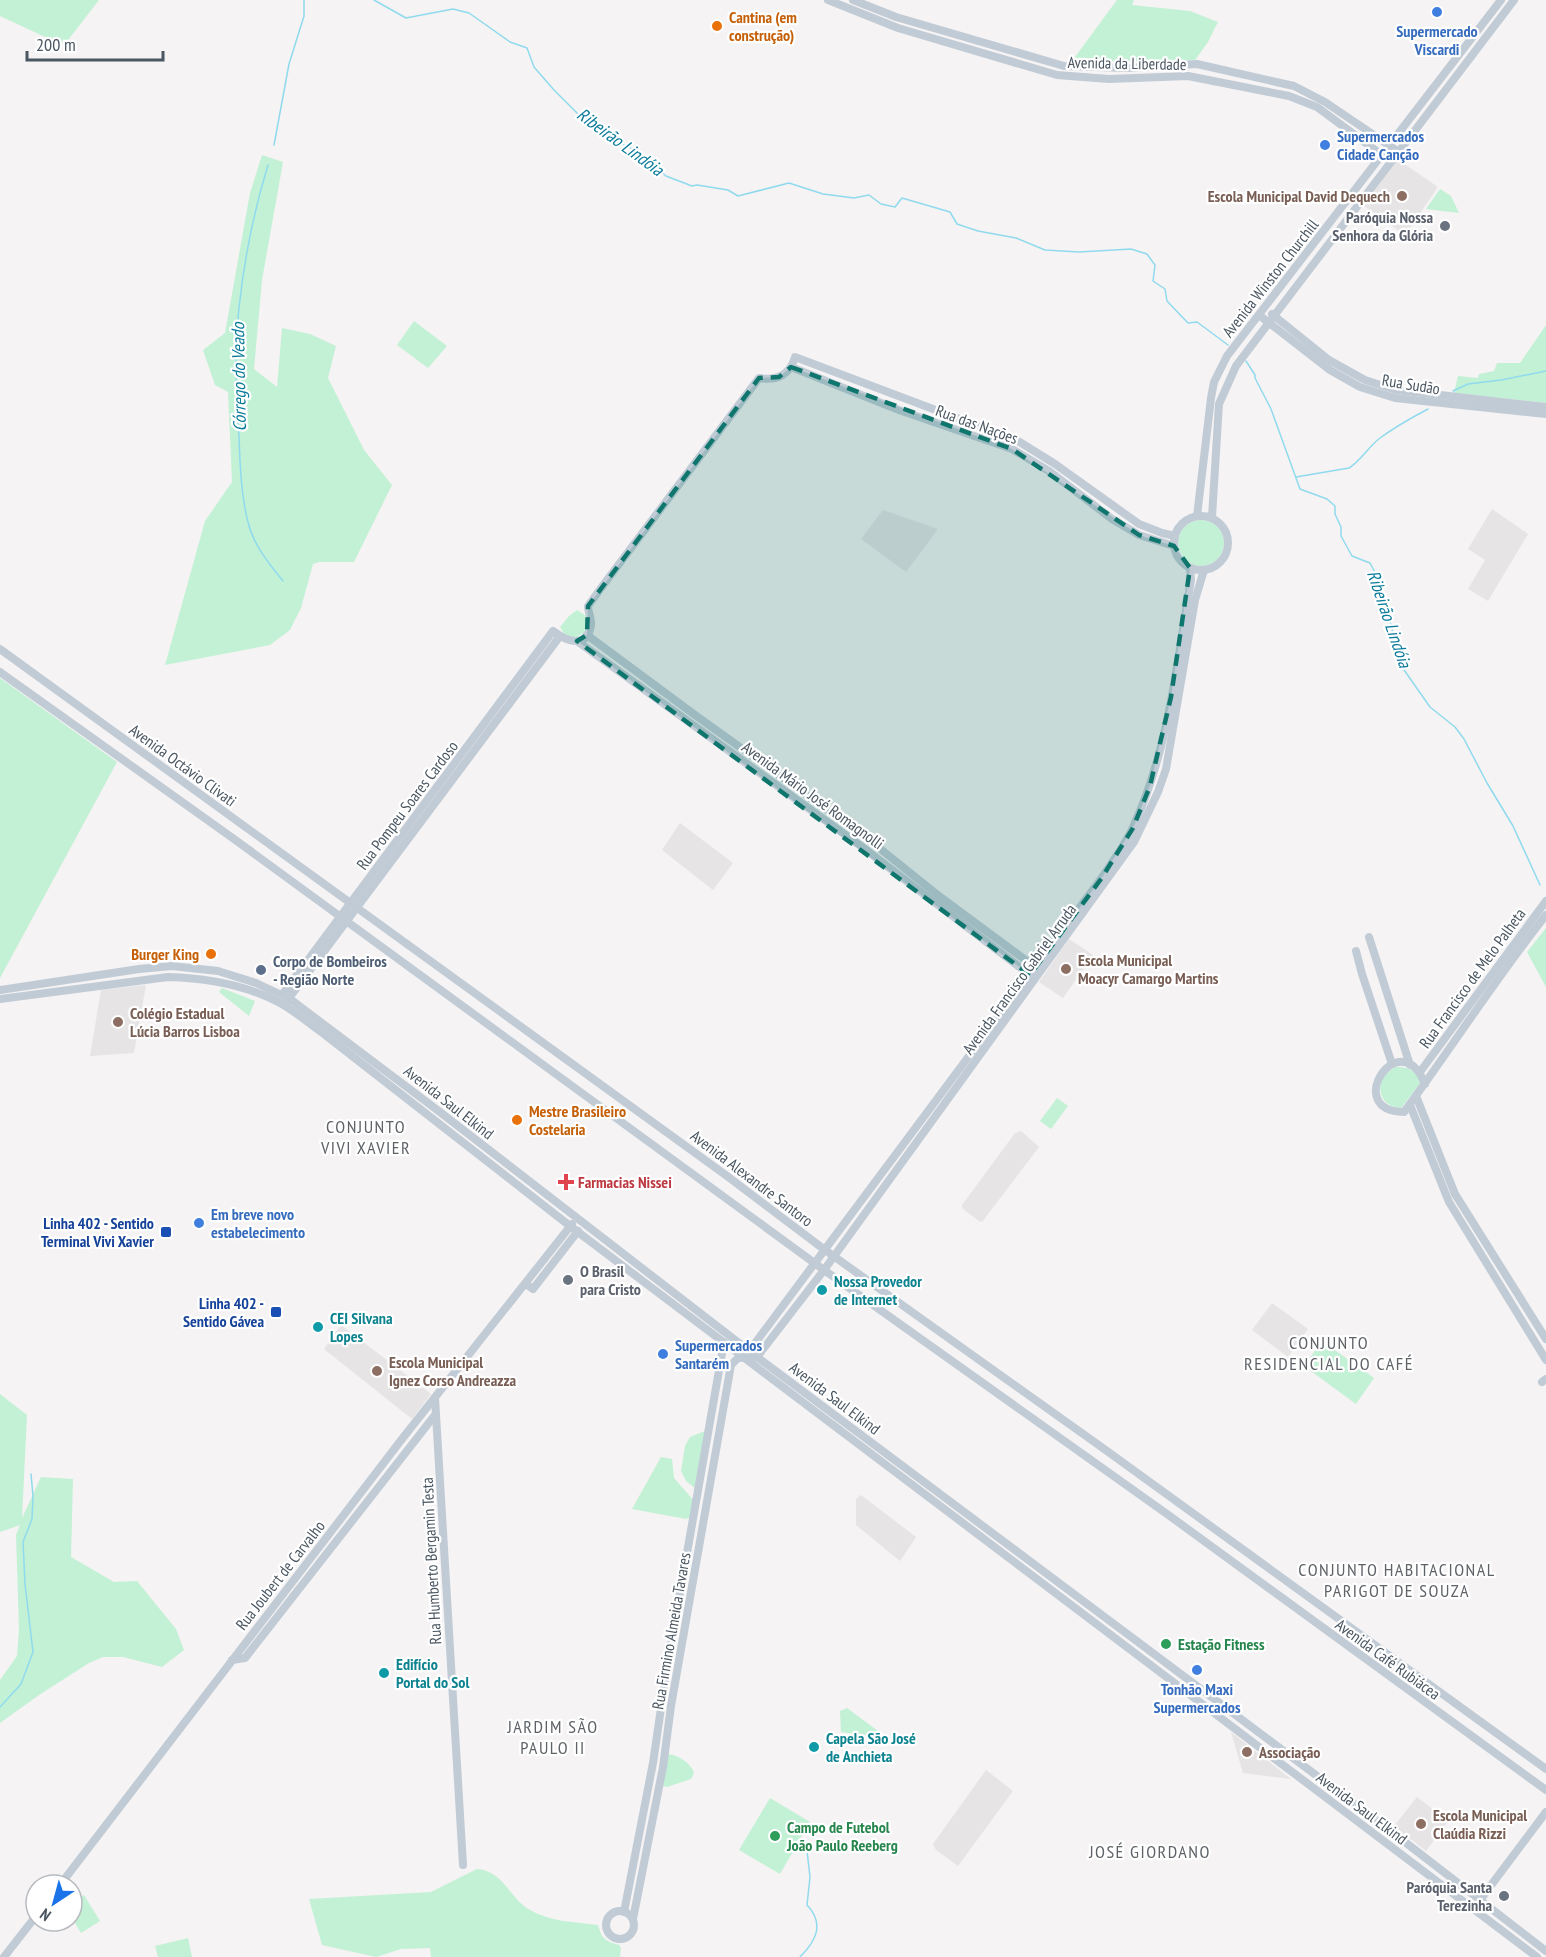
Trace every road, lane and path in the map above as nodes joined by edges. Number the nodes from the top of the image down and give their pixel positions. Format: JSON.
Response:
{"nodes":[{"id":1,"x":828,"y":0,"type":"edge"},
{"id":2,"x":853,"y":0,"type":"edge"},
{"id":3,"x":1501,"y":0,"type":"edge"},
{"id":4,"x":1514,"y":0,"type":"edge"},
{"id":5,"x":1443,"y":77,"type":"junction"},
{"id":6,"x":1446,"y":91,"type":"junction"},
{"id":7,"x":1414,"y":114,"type":"junction"},
{"id":8,"x":1409,"y":138,"type":"junction"},
{"id":9,"x":1389,"y":145,"type":"junction"},
{"id":10,"x":1382,"y":154,"type":"junction"},
{"id":11,"x":1396,"y":156,"type":"junction"},
{"id":12,"x":1265,"y":308,"type":"junction"},
{"id":13,"x":1259,"y":315,"type":"junction"},
{"id":14,"x":1274,"y":315,"type":"junction"},
{"id":15,"x":1268,"y":323,"type":"junction"},
{"id":16,"x":809,"y":363,"type":"junction"},
{"id":17,"x":791,"y":367,"type":"junction"},
{"id":18,"x":1338,"y":371,"type":"junction"},
{"id":19,"x":805,"y":373,"type":"junction"},
{"id":20,"x":1418,"y":396,"type":"junction"},
{"id":21,"x":1546,"y":407,"type":"edge"},
{"id":22,"x":1546,"y":414,"type":"edge"},
{"id":23,"x":1197,"y":516,"type":"junction"},
{"id":24,"x":1212,"y":517,"type":"junction"},
{"id":25,"x":1175,"y":536,"type":"junction"},
{"id":26,"x":1174,"y":546,"type":"junction"},
{"id":27,"x":1190,"y":568,"type":"junction"},
{"id":28,"x":1204,"y":570,"type":"junction"},
{"id":29,"x":557,"y":633,"type":"joint"},
{"id":30,"x":587,"y":635,"type":"junction"},
{"id":31,"x":577,"y":641,"type":"junction"},
{"id":32,"x":0,"y":649,"type":"edge"},
{"id":33,"x":0,"y":672,"type":"edge"},
{"id":34,"x":1546,"y":900,"type":"edge"},
{"id":35,"x":354,"y":906,"type":"junction"},
{"id":36,"x":1546,"y":915,"type":"edge"},
{"id":37,"x":344,"y":920,"type":"junction"},
{"id":38,"x":1369,"y":938,"type":"dead end"},
{"id":39,"x":1356,"y":951,"type":"dead end"},
{"id":40,"x":1035,"y":967,"type":"junction"},
{"id":41,"x":1032,"y":978,"type":"junction"},
{"id":42,"x":254,"y":987,"type":"junction"},
{"id":43,"x":0,"y":990,"type":"edge"},
{"id":44,"x":286,"y":997,"type":"junction"},
{"id":45,"x":268,"y":998,"type":"junction"},
{"id":46,"x":0,"y":999,"type":"edge"},
{"id":47,"x":1389,"y":1004,"type":"junction"},
{"id":48,"x":1374,"y":1009,"type":"junction"},
{"id":49,"x":1392,"y":1064,"type":"junction"},
{"id":50,"x":1410,"y":1065,"type":"junction"},
{"id":51,"x":1420,"y":1072,"type":"junction"},
{"id":52,"x":1425,"y":1084,"type":"junction"},
{"id":53,"x":1416,"y":1096,"type":"junction"},
{"id":54,"x":1410,"y":1105,"type":"junction"},
{"id":55,"x":579,"y":1220,"type":"junction"},
{"id":56,"x":570,"y":1226,"type":"junction"},
{"id":57,"x":578,"y":1232,"type":"junction"},
{"id":58,"x":825,"y":1250,"type":"junction"},
{"id":59,"x":834,"y":1255,"type":"junction"},
{"id":60,"x":815,"y":1263,"type":"junction"},
{"id":61,"x":646,"y":1269,"type":"junction"},
{"id":62,"x":824,"y":1270,"type":"junction"},
{"id":63,"x":640,"y":1278,"type":"junction"},
{"id":64,"x":526,"y":1284,"type":"junction"},
{"id":65,"x":680,"y":1296,"type":"junction"},
{"id":66,"x":666,"y":1297,"type":"junction"},
{"id":67,"x":1546,"y":1339,"type":"edge"},
{"id":68,"x":724,"y":1342,"type":"junction"},
{"id":69,"x":747,"y":1354,"type":"junction"},
{"id":70,"x":757,"y":1357,"type":"junction"},
{"id":71,"x":1546,"y":1360,"type":"edge"},
{"id":72,"x":435,"y":1398,"type":"junction"},
{"id":73,"x":435,"y":1414,"type":"junction"},
{"id":74,"x":424,"y":1429,"type":"junction"},
{"id":75,"x":436,"y":1431,"type":"junction"},
{"id":76,"x":1138,"y":1473,"type":"joint"},
{"id":77,"x":1128,"y":1487,"type":"joint"},
{"id":78,"x":943,"y":1502,"type":"junction"},
{"id":79,"x":232,"y":1660,"type":"junction"},
{"id":80,"x":1546,"y":1769,"type":"edge"},
{"id":81,"x":1546,"y":1790,"type":"edge"},
{"id":82,"x":1546,"y":1812,"type":"edge"},
{"id":83,"x":463,"y":1865,"type":"dead end"},
{"id":84,"x":69,"y":1873,"type":"edge"},
{"id":85,"x":1480,"y":1900,"type":"junction"},
{"id":86,"x":624,"y":1912,"type":"junction"},
{"id":87,"x":633,"y":1919,"type":"junction"},
{"id":88,"x":24,"y":1931,"type":"edge"},
{"id":89,"x":1546,"y":1951,"type":"edge"},
{"id":90,"x":4,"y":1957,"type":"edge"},
{"id":91,"x":1537,"y":1957,"type":"edge"}],
"edges":[{"from":1,"to":10,"type":"street","name":"Avenida da Liberdade"},
{"from":2,"to":9,"type":"street","name":"Avenida da Liberdade"},
{"from":3,"to":5,"type":"street","name":"Avenida Winston Churchill"},
{"from":4,"to":6,"type":"street","name":"Avenida Winston Churchill"},
{"from":5,"to":6,"type":"street"},
{"from":5,"to":7,"type":"street","name":"Avenida Winston Churchill"},
{"from":6,"to":8,"type":"street","name":"Avenida Winston Churchill"},
{"from":7,"to":8,"type":"street"},
{"from":7,"to":9,"type":"street","name":"Avenida Winston Churchill"},
{"from":8,"to":11,"type":"street","name":"Avenida Winston Churchill"},
{"from":9,"to":10,"type":"street","name":"Avenida Winston Churchill"},
{"from":9,"to":11,"type":"street","name":"Avenida da Liberdade"},
{"from":10,"to":11,"type":"street","name":"Avenida da Liberdade"},
{"from":10,"to":12,"type":"street","name":"Avenida Winston Churchill"},
{"from":11,"to":14,"type":"street","name":"Avenida Winston Churchill"},
{"from":12,"to":13,"type":"street","name":"Avenida Winston Churchill"},
{"from":12,"to":14,"type":"street","name":"Rua Sudão"},
{"from":13,"to":15,"type":"street","name":"Rua Sudão"},
{"from":13,"to":23,"type":"street","name":"Avenida Winston Churchill"},
{"from":14,"to":15,"type":"street","name":"Avenida Winston Churchill"},
{"from":14,"to":18,"type":"street","name":"Rua Sudão"},
{"from":15,"to":18,"type":"street","name":"Rua Sudão"},
{"from":15,"to":24,"type":"street","name":"Avenida Winston Churchill"},
{"from":16,"to":17,"type":"street","name":"Rua das Nações"},
{"from":16,"to":19,"type":"street"},
{"from":16,"to":25,"type":"street","name":"Rua das Nações"},
{"from":17,"to":19,"type":"street","name":"Rua das Nações"},
{"from":17,"to":30,"type":"street"},
{"from":18,"to":20,"type":"street","name":"Rua Sudão"},
{"from":19,"to":26,"type":"street","name":"Rua das Nações"},
{"from":20,"to":21,"type":"street","name":"Rua Sudão"},
{"from":20,"to":22,"type":"street","name":"Rua Sudão"},
{"from":23,"to":24,"type":"street"},
{"from":23,"to":25,"type":"street"},
{"from":24,"to":28,"type":"street"},
{"from":25,"to":26,"type":"street"},
{"from":26,"to":27,"type":"street"},
{"from":27,"to":28,"type":"street"},
{"from":27,"to":40,"type":"street","name":"Avenida Francisco Gabriel Arruda"},
{"from":28,"to":41,"type":"street","name":"Avenida Francisco Gabriel Arruda"},
{"from":29,"to":31,"type":"street","name":"Avenida Mário José Romagnolli"},
{"from":29,"to":35,"type":"street","name":"Rua Pompeu Soares Cardoso"},
{"from":30,"to":31,"type":"street"},
{"from":30,"to":40,"type":"street","name":"Avenida Mário José Romagnolli"},
{"from":31,"to":41,"type":"street","name":"Avenida Mário José Romagnolli"},
{"from":32,"to":35,"type":"street","name":"Avenida Octávio Clivati"},
{"from":33,"to":37,"type":"street","name":"Avenida Octávio Clivati"},
{"from":34,"to":51,"type":"street","name":"Rua Francisco de Melo Palheta"},
{"from":35,"to":37,"type":"street","name":"Rua Pompeu Soares Cardoso"},
{"from":35,"to":58,"type":"street","name":"Avenida Alexandre Santoro"},
{"from":36,"to":52,"type":"street","name":"Rua Francisco de Melo Palheta"},
{"from":37,"to":44,"type":"street","name":"Rua Pompeu Soares Cardoso"},
{"from":37,"to":60,"type":"street","name":"Avenida Alexandre Santoro"},
{"from":38,"to":47,"type":"street"},
{"from":39,"to":48,"type":"street"},
{"from":40,"to":41,"type":"street","name":"Avenida Francisco Gabriel Arruda"},
{"from":41,"to":58,"type":"street","name":"Avenida Francisco Gabriel Arruda"},
{"from":41,"to":59,"type":"street","name":"Avenida Francisco Gabriel Arruda"},
{"from":42,"to":43,"type":"street","name":"Avenida Saul Elkind"},
{"from":42,"to":44,"type":"street","name":"Avenida Saul Elkind"},
{"from":42,"to":45,"type":"street","name":"Avenida Saul Elkind"},
{"from":42,"to":46,"type":"street","name":"Avenida Saul Elkind"},
{"from":44,"to":45,"type":"street"},
{"from":44,"to":55,"type":"street","name":"Avenida Saul Elkind"},
{"from":45,"to":56,"type":"street","name":"Avenida Saul Elkind"},
{"from":47,"to":48,"type":"street"},
{"from":47,"to":50,"type":"street"},
{"from":48,"to":49,"type":"street"},
{"from":49,"to":50,"type":"street"},
{"from":49,"to":54,"type":"street"},
{"from":50,"to":51,"type":"street"},
{"from":51,"to":52,"type":"street"},
{"from":52,"to":53,"type":"street"},
{"from":53,"to":54,"type":"street"},
{"from":53,"to":67,"type":"street"},
{"from":54,"to":71,"type":"street"},
{"from":55,"to":56,"type":"street","name":"Rua Joubert de Carvalho"},
{"from":55,"to":57,"type":"street"},
{"from":55,"to":61,"type":"street","name":"Avenida Saul Elkind"},
{"from":56,"to":57,"type":"street","name":"Avenida Saul Elkind"},
{"from":56,"to":64,"type":"street","name":"Rua Joubert de Carvalho"},
{"from":57,"to":63,"type":"street","name":"Avenida Saul Elkind"},
{"from":57,"to":64,"type":"street","name":"Rua Joubert de Carvalho"},
{"from":58,"to":59,"type":"street","name":"Avenida Alexandre Santoro"},
{"from":58,"to":60,"type":"street","name":"Avenida Francisco Gabriel Arruda"},
{"from":59,"to":62,"type":"street","name":"Avenida Francisco Gabriel Arruda"},
{"from":59,"to":76,"type":"street","name":"Avenida Alexandre Santoro"},
{"from":60,"to":62,"type":"street","name":"Avenida Alexandre Santoro"},
{"from":60,"to":69,"type":"street","name":"Avenida Francisco Gabriel Arruda"},
{"from":61,"to":63,"type":"street"},
{"from":61,"to":65,"type":"street","name":"Avenida Saul Elkind"},
{"from":62,"to":70,"type":"street","name":"Avenida Francisco Gabriel Arruda"},
{"from":62,"to":77,"type":"street","name":"Avenida Alexandre Santoro"},
{"from":63,"to":66,"type":"street","name":"Avenida Saul Elkind"},
{"from":64,"to":72,"type":"street","name":"Rua Joubert de Carvalho"},
{"from":65,"to":66,"type":"street"},
{"from":65,"to":69,"type":"street","name":"Avenida Saul Elkind"},
{"from":66,"to":68,"type":"street","name":"Avenida Saul Elkind"},
{"from":68,"to":69,"type":"street","name":"Avenida Saul Elkind"},
{"from":68,"to":86,"type":"street","name":"Rua Firmino Almeida Tavares"},
{"from":69,"to":70,"type":"street"},
{"from":69,"to":78,"type":"street","name":"Avenida Saul Elkind"},
{"from":69,"to":87,"type":"street","name":"Rua Firmino Almeida Tavares"},
{"from":70,"to":78,"type":"street","name":"Avenida Saul Elkind"},
{"from":72,"to":73,"type":"street","name":"Rua Humberto Bergamin Testa"},
{"from":72,"to":79,"type":"street","name":"Rua Joubert de Carvalho"},
{"from":73,"to":74,"type":"street","name":"Rua Joubert de Carvalho"},
{"from":73,"to":75,"type":"street","name":"Rua Humberto Bergamin Testa"},
{"from":74,"to":75,"type":"street"},
{"from":74,"to":79,"type":"street","name":"Rua Joubert de Carvalho"},
{"from":75,"to":83,"type":"street","name":"Rua Humberto Bergamin Testa"},
{"from":76,"to":80,"type":"street","name":"Avenida Café Rubiácea"},
{"from":77,"to":81,"type":"street","name":"Avenida Café Rubiácea"},
{"from":78,"to":85,"type":"street","name":"Avenida Saul Elkind"},
{"from":78,"to":91,"type":"street","name":"Avenida Saul Elkind"},
{"from":79,"to":84,"type":"street","name":"Rua Joubert de Carvalho"},
{"from":82,"to":85,"type":"street"},
{"from":85,"to":89,"type":"street","name":"Avenida Saul Elkind"},
{"from":86,"to":87,"type":"street"},
{"from":86,"to":87,"type":"street","name":"Rua Firmino Almeida Tavares"},
{"from":88,"to":90,"type":"street"}]}
